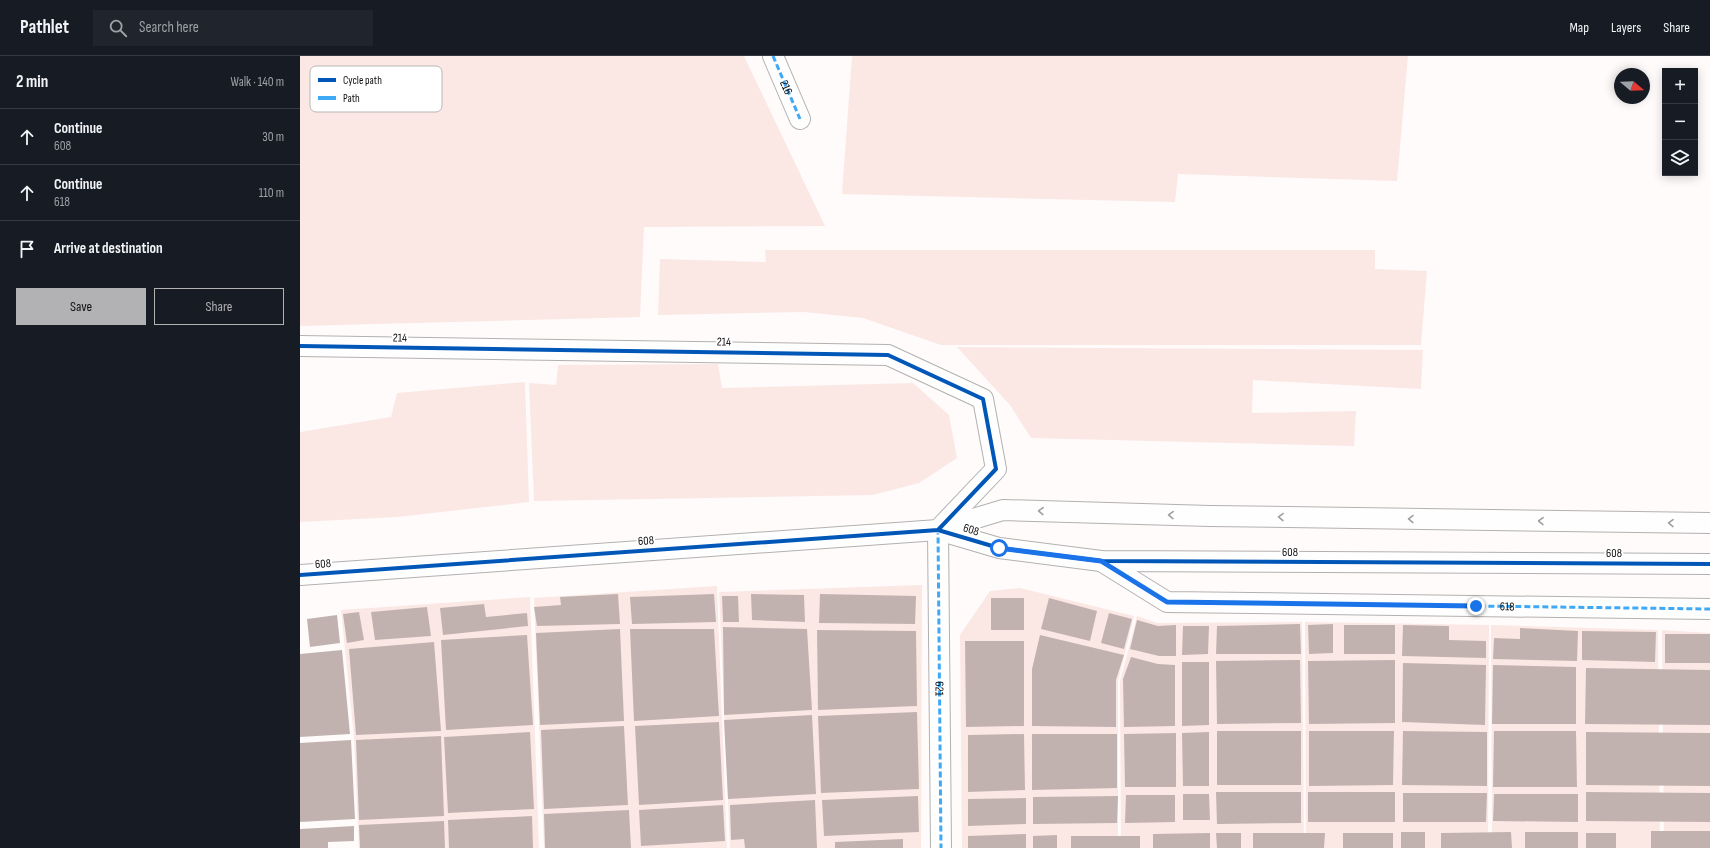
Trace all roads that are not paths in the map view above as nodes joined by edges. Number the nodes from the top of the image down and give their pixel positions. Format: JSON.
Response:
{"nodes":[{"id":1,"x":773,"y":56,"type":"edge"},
{"id":2,"x":800,"y":119,"type":"dead end"},
{"id":3,"x":300,"y":346,"type":"edge"},
{"id":4,"x":1710,"y":523,"type":"edge"},
{"id":5,"x":938,"y":530,"type":"junction"},
{"id":6,"x":1101,"y":561,"type":"junction"},
{"id":7,"x":1710,"y":564,"type":"edge"},
{"id":8,"x":300,"y":575,"type":"edge"},
{"id":9,"x":1710,"y":609,"type":"edge"},
{"id":10,"x":941,"y":848,"type":"edge"}],
"edges":[{"from":1,"to":2,"type":"street","name":"216"},
{"from":3,"to":5,"type":"street","name":"214"},
{"from":4,"to":5,"type":"street","name":"608","one_way":true},
{"from":5,"to":6,"type":"street","name":"608"},
{"from":5,"to":8,"type":"street","name":"608"},
{"from":5,"to":10,"type":"street","name":"621"},
{"from":6,"to":7,"type":"street","name":"608"},
{"from":6,"to":9,"type":"street","name":"618"}]}
